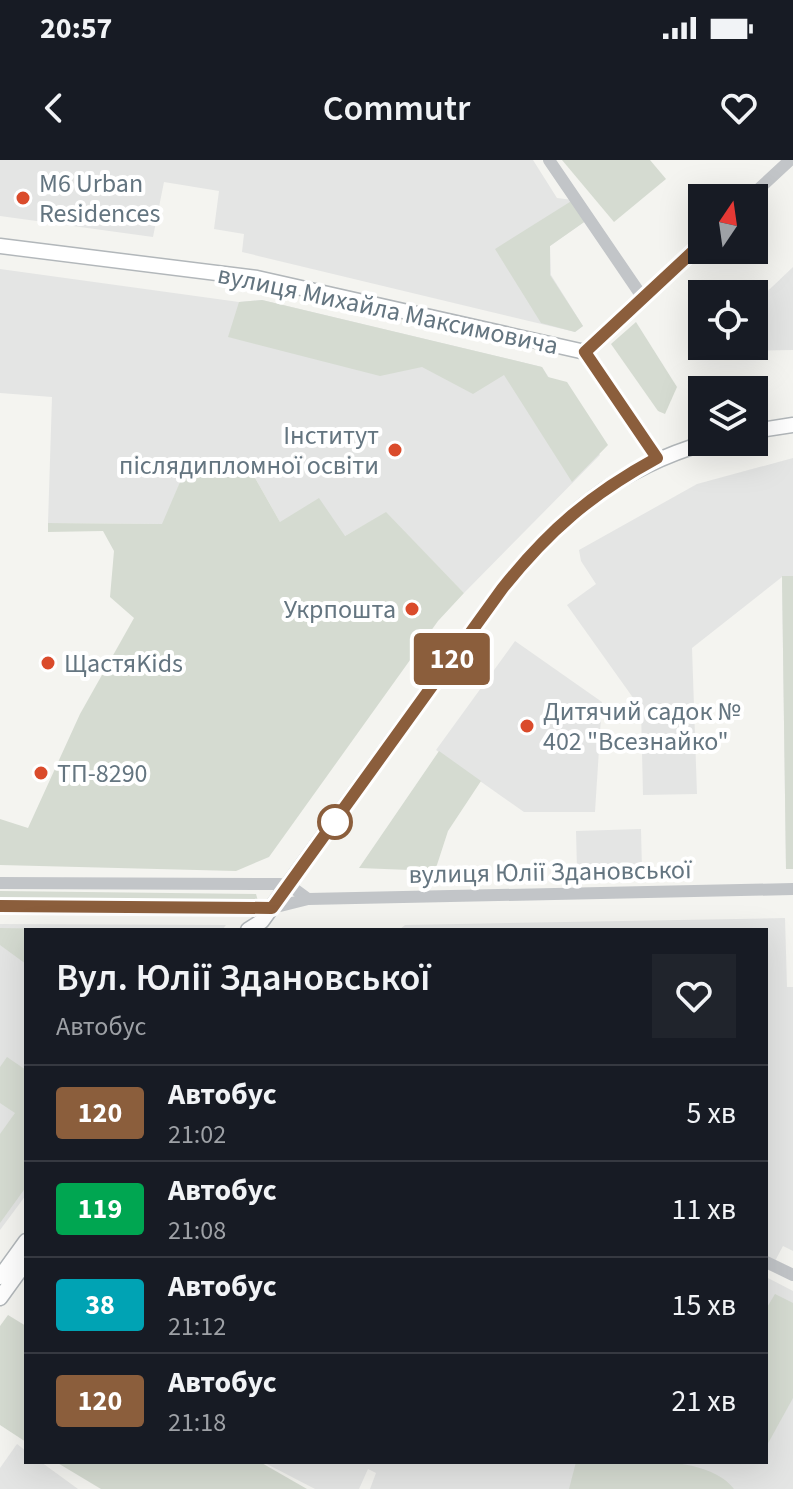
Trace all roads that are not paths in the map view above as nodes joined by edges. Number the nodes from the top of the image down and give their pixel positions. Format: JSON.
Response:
{"nodes":[{"id":1,"x":549,"y":160,"type":"edge"},
{"id":2,"x":790,"y":160,"type":"edge"},
{"id":3,"x":764,"y":184,"type":"edge"},
{"id":4,"x":0,"y":246,"type":"edge"},
{"id":5,"x":688,"y":255,"type":"edge"},
{"id":6,"x":643,"y":298,"type":"junction"},
{"id":7,"x":585,"y":352,"type":"junction"},
{"id":8,"x":793,"y":425,"type":"edge"},
{"id":9,"x":768,"y":429,"type":"edge"},
{"id":10,"x":688,"y":448,"type":"edge"},
{"id":11,"x":657,"y":458,"type":"junction"},
{"id":12,"x":0,"y":883,"type":"edge"},
{"id":13,"x":289,"y":885,"type":"junction"},
{"id":14,"x":793,"y":889,"type":"edge"},
{"id":15,"x":308,"y":899,"type":"junction"},
{"id":16,"x":0,"y":906,"type":"edge"},
{"id":17,"x":272,"y":908,"type":"junction"},
{"id":18,"x":263,"y":926,"type":"edge"},
{"id":19,"x":24,"y":1244,"type":"edge"},
{"id":20,"x":768,"y":1263,"type":"edge"},
{"id":21,"x":24,"y":1265,"type":"edge"},
{"id":22,"x":793,"y":1275,"type":"edge"},
{"id":23,"x":0,"y":1277,"type":"edge"},
{"id":24,"x":0,"y":1298,"type":"edge"}],
"edges":[{"from":1,"to":6,"type":"street"},
{"from":2,"to":3,"type":"street"},
{"from":4,"to":7,"type":"main road","name":"вулиця Михайла Максимовича"},
{"from":5,"to":6,"type":"street"},
{"from":6,"to":7,"type":"street"},
{"from":7,"to":11,"type":"main road"},
{"from":8,"to":9,"type":"main road"},
{"from":10,"to":11,"type":"main road"},
{"from":11,"to":13,"type":"main road"},
{"from":12,"to":13,"type":"street"},
{"from":13,"to":15,"type":"street"},
{"from":13,"to":17,"type":"main road"},
{"from":14,"to":15,"type":"street","name":"вулиця Юлії Здановської"},
{"from":15,"to":17,"type":"street","name":"вулиця Юлії Здановської"},
{"from":16,"to":17,"type":"street","name":"вулиця Юлії Здановської"},
{"from":17,"to":18,"type":"main road"},
{"from":19,"to":23,"type":"main road"},
{"from":20,"to":22,"type":"street"},
{"from":21,"to":24,"type":"main road"}]}
